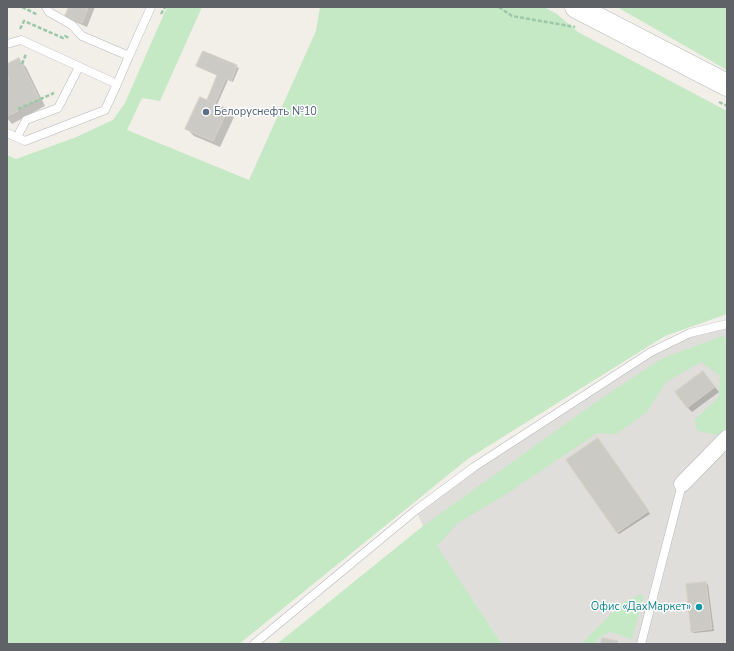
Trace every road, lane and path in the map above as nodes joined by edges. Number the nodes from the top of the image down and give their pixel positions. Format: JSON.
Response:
{"nodes":[{"id":1,"x":46,"y":7,"type":"edge"},
{"id":2,"x":151,"y":7,"type":"edge"},
{"id":3,"x":499,"y":7,"type":"edge"},
{"id":4,"x":576,"y":17,"type":"edge"},
{"id":5,"x":15,"y":33,"type":"dead end"},
{"id":6,"x":65,"y":36,"type":"dead end"},
{"id":7,"x":7,"y":44,"type":"edge"},
{"id":8,"x":22,"y":49,"type":"dead end"},
{"id":9,"x":27,"y":51,"type":"junction"},
{"id":10,"x":33,"y":54,"type":"dead end"},
{"id":11,"x":129,"y":56,"type":"junction"},
{"id":12,"x":22,"y":64,"type":"dead end"},
{"id":13,"x":79,"y":67,"type":"junction"},
{"id":14,"x":117,"y":84,"type":"junction"},
{"id":15,"x":57,"y":91,"type":"dead end"},
{"id":16,"x":720,"y":92,"type":"edge"},
{"id":17,"x":727,"y":106,"type":"edge"},
{"id":18,"x":18,"y":109,"type":"dead end"},
{"id":19,"x":7,"y":133,"type":"edge"},
{"id":20,"x":17,"y":137,"type":"junction"},
{"id":21,"x":727,"y":324,"type":"edge"},
{"id":22,"x":727,"y":438,"type":"edge"},
{"id":23,"x":682,"y":484,"type":"joint"},
{"id":24,"x":254,"y":644,"type":"edge"},
{"id":25,"x":641,"y":644,"type":"edge"}],
"edges":[{"from":1,"to":11,"type":"lane"},
{"from":2,"to":11,"type":"lane"},
{"from":3,"to":4,"type":"path"},
{"from":4,"to":16,"type":"main road"},
{"from":5,"to":6,"type":"path"},
{"from":7,"to":13,"type":"lane"},
{"from":8,"to":9,"type":"path"},
{"from":9,"to":10,"type":"path"},
{"from":9,"to":12,"type":"path"},
{"from":11,"to":14,"type":"lane"},
{"from":13,"to":14,"type":"lane"},
{"from":13,"to":20,"type":"lane"},
{"from":14,"to":20,"type":"lane"},
{"from":15,"to":18,"type":"path"},
{"from":16,"to":17,"type":"path"},
{"from":19,"to":20,"type":"lane"},
{"from":21,"to":24,"type":"lane"},
{"from":22,"to":23,"type":"street"},
{"from":23,"to":25,"type":"lane"}]}
